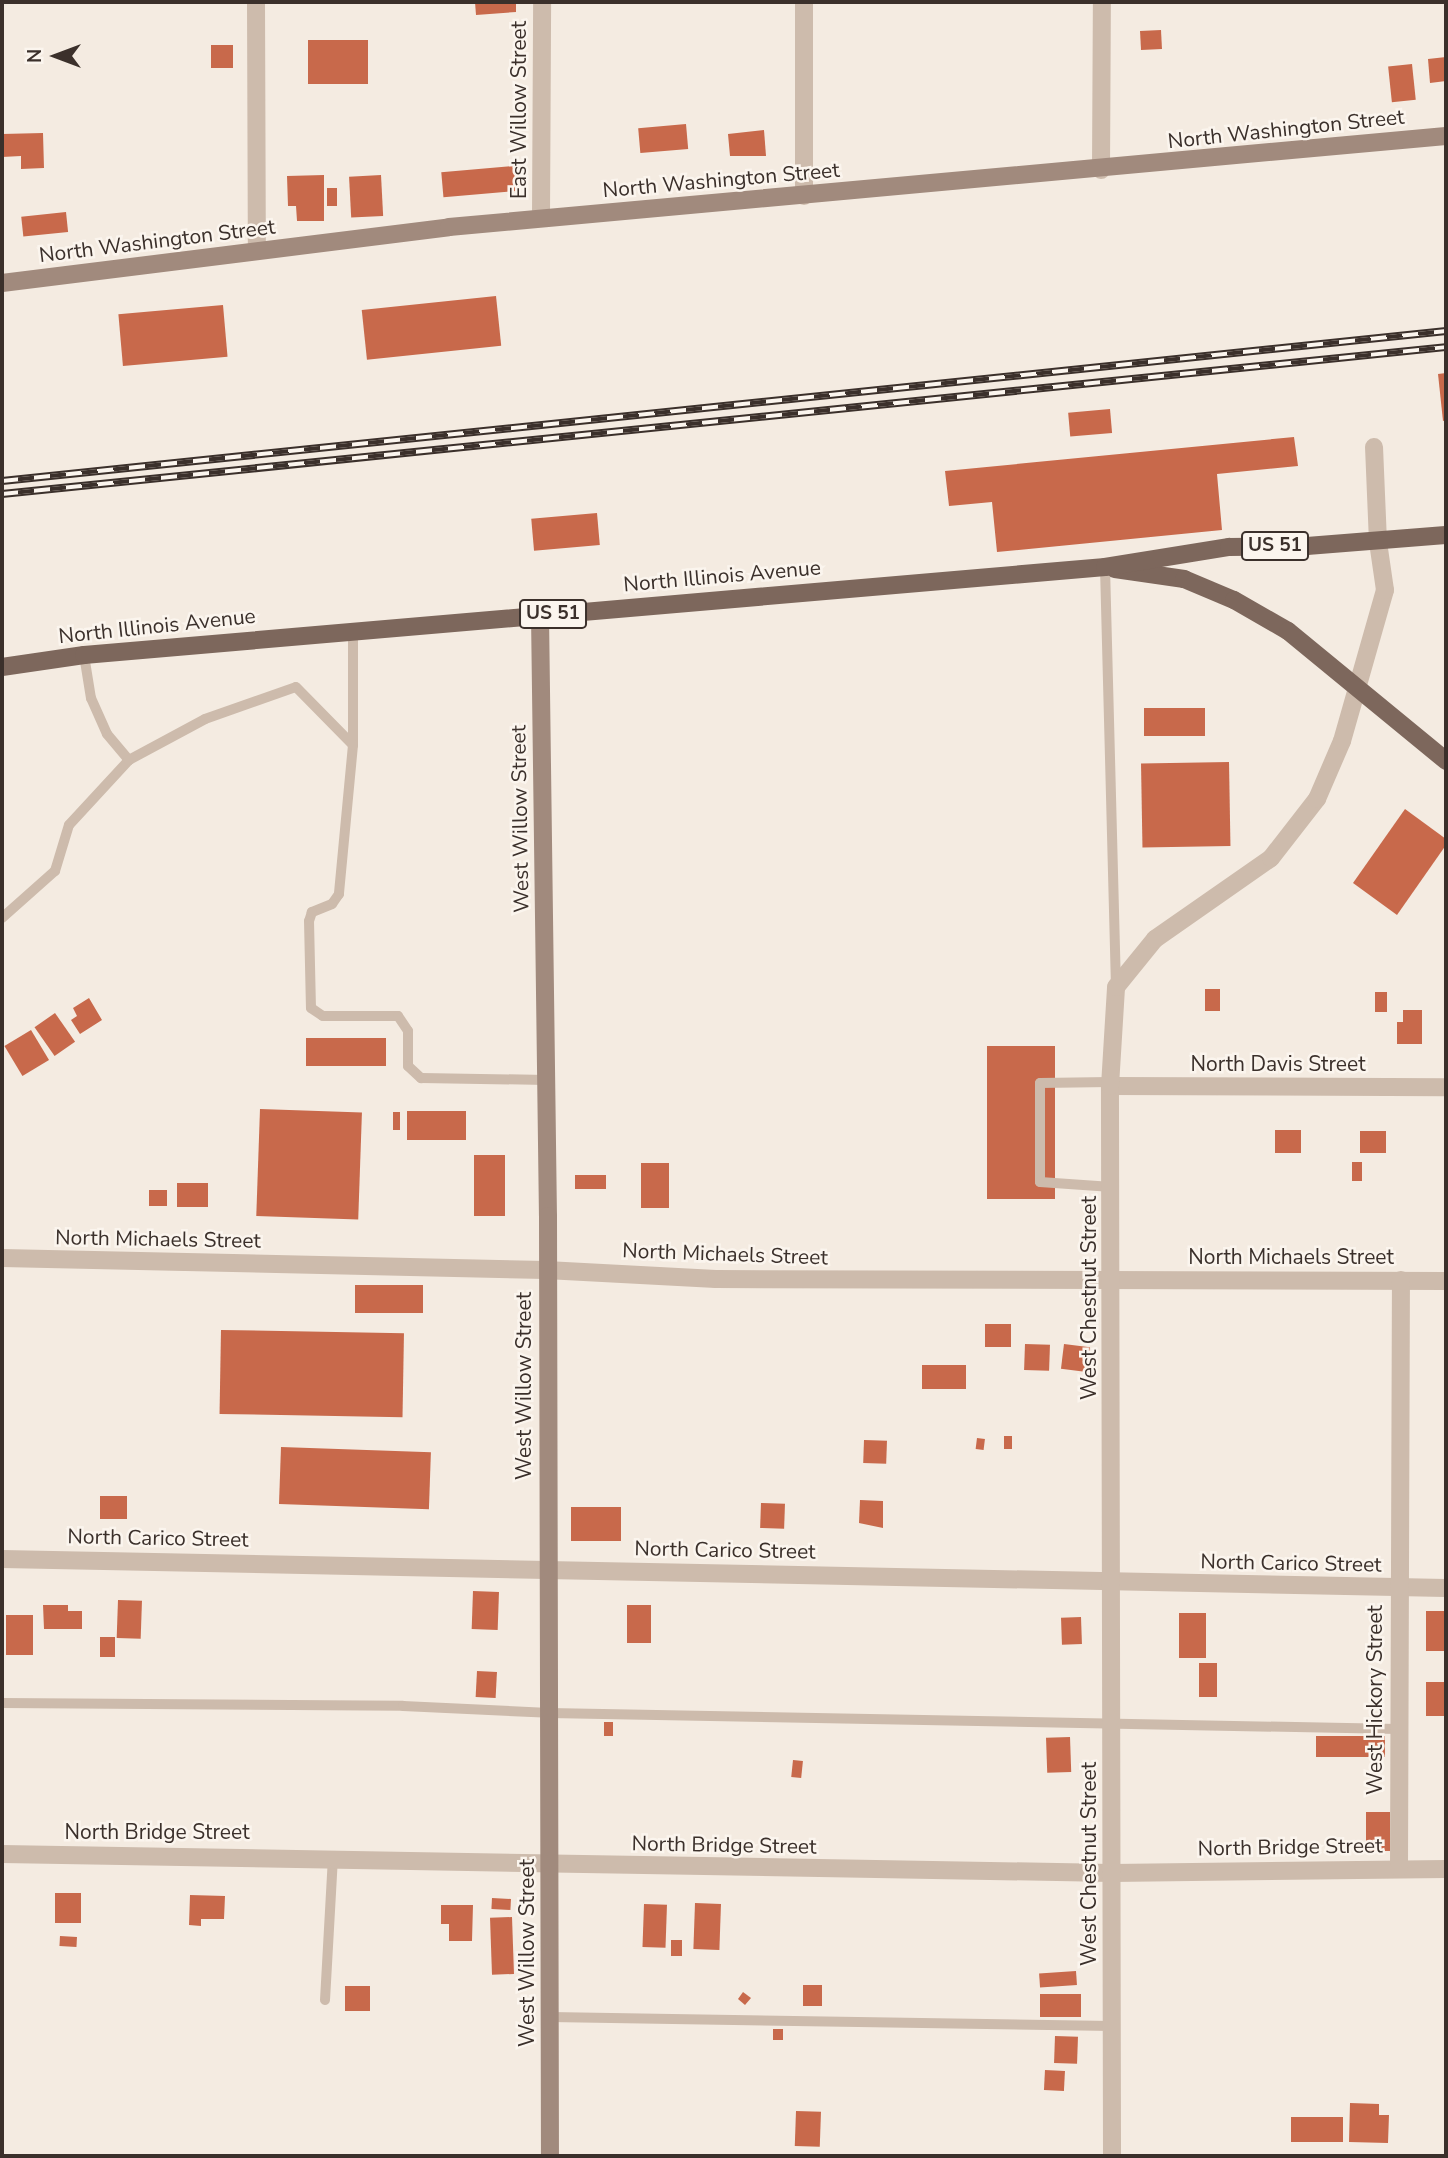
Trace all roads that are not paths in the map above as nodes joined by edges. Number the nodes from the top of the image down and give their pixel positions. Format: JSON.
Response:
{"nodes":[{"id":1,"x":256,"y":2,"type":"edge"},
{"id":2,"x":542,"y":2,"type":"edge"},
{"id":3,"x":804,"y":2,"type":"edge"},
{"id":4,"x":1102,"y":2,"type":"edge"},
{"id":5,"x":1446,"y":136,"type":"edge"},
{"id":6,"x":1101,"y":170,"type":"junction"},
{"id":7,"x":804,"y":197,"type":"junction"},
{"id":8,"x":541,"y":218,"type":"junction"},
{"id":9,"x":257,"y":251,"type":"junction"},
{"id":10,"x":2,"y":283,"type":"edge"},
{"id":11,"x":1374,"y":447,"type":"dead end"},
{"id":12,"x":1446,"y":535,"type":"edge"},
{"id":13,"x":1378,"y":542,"type":"junction"},
{"id":14,"x":1105,"y":567,"type":"junction"},
{"id":15,"x":540,"y":615,"type":"junction"},
{"id":16,"x":353,"y":631,"type":"junction"},
{"id":17,"x":84,"y":655,"type":"junction"},
{"id":18,"x":2,"y":667,"type":"edge"},
{"id":19,"x":1356,"y":685,"type":"junction"},
{"id":20,"x":353,"y":745,"type":"junction"},
{"id":21,"x":129,"y":760,"type":"junction"},
{"id":22,"x":1446,"y":761,"type":"edge"},
{"id":23,"x":2,"y":918,"type":"edge"},
{"id":24,"x":1115,"y":987,"type":"junction"},
{"id":25,"x":547,"y":1080,"type":"junction"},
{"id":26,"x":1110,"y":1084,"type":"junction"},
{"id":27,"x":1446,"y":1087,"type":"edge"},
{"id":28,"x":1111,"y":1187,"type":"junction"},
{"id":29,"x":2,"y":1258,"type":"edge"},
{"id":30,"x":546,"y":1270,"type":"junction"},
{"id":31,"x":1112,"y":1280,"type":"junction"},
{"id":32,"x":1401,"y":1280,"type":"junction"},
{"id":33,"x":1446,"y":1281,"type":"edge"},
{"id":34,"x":2,"y":1559,"type":"edge"},
{"id":35,"x":548,"y":1569,"type":"junction"},
{"id":36,"x":1113,"y":1582,"type":"junction"},
{"id":37,"x":1398,"y":1588,"type":"junction"},
{"id":38,"x":1446,"y":1588,"type":"edge"},
{"id":39,"x":2,"y":1703,"type":"edge"},
{"id":40,"x":549,"y":1713,"type":"junction"},
{"id":41,"x":1112,"y":1725,"type":"junction"},
{"id":42,"x":1398,"y":1729,"type":"junction"},
{"id":43,"x":2,"y":1854,"type":"edge"},
{"id":44,"x":333,"y":1857,"type":"junction"},
{"id":45,"x":550,"y":1865,"type":"junction"},
{"id":46,"x":1399,"y":1868,"type":"junction"},
{"id":47,"x":1446,"y":1869,"type":"edge"},
{"id":48,"x":1112,"y":1873,"type":"junction"},
{"id":49,"x":325,"y":2000,"type":"dead end"},
{"id":50,"x":550,"y":2017,"type":"junction"},
{"id":51,"x":1111,"y":2026,"type":"junction"},
{"id":52,"x":550,"y":2156,"type":"edge"},
{"id":53,"x":1111,"y":2156,"type":"edge"}],
"edges":[{"from":1,"to":9,"type":"street"},
{"from":2,"to":8,"type":"street","name":"East Willow Street"},
{"from":3,"to":7,"type":"street"},
{"from":4,"to":6,"type":"street"},
{"from":5,"to":6,"type":"street","name":"North Washington Street"},
{"from":6,"to":7,"type":"street","name":"North Washington Street"},
{"from":7,"to":8,"type":"street","name":"North Washington Street"},
{"from":8,"to":9,"type":"street","name":"North Washington Street"},
{"from":9,"to":10,"type":"street","name":"North Washington Street"},
{"from":11,"to":13,"type":"street"},
{"from":12,"to":13,"type":"main road","name":"North Illinois Avenue","number":"US 51"},
{"from":13,"to":14,"type":"main road","name":"North Illinois Avenue","number":"US 51"},
{"from":13,"to":19,"type":"street"},
{"from":14,"to":15,"type":"main road","name":"North Illinois Avenue","number":"US 51"},
{"from":14,"to":19,"type":"main road","number":"US 51"},
{"from":14,"to":24,"type":"lane"},
{"from":15,"to":16,"type":"main road","name":"North Illinois Avenue","number":"US 51"},
{"from":15,"to":25,"type":"street","name":"West Willow Street"},
{"from":16,"to":17,"type":"main road","name":"North Illinois Avenue","number":"US 51"},
{"from":16,"to":20,"type":"lane"},
{"from":17,"to":18,"type":"main road","name":"North Illinois Avenue","number":"US 51"},
{"from":17,"to":21,"type":"lane"},
{"from":19,"to":22,"type":"main road","number":"US 51"},
{"from":19,"to":24,"type":"street"},
{"from":20,"to":21,"type":"lane"},
{"from":20,"to":25,"type":"lane"},
{"from":21,"to":23,"type":"lane"},
{"from":24,"to":26,"type":"street","name":"West Chestnut Street"},
{"from":25,"to":30,"type":"street","name":"West Willow Street"},
{"from":26,"to":27,"type":"street","name":"North Davis Street"},
{"from":26,"to":28,"type":"street","name":"West Chestnut Street"},
{"from":26,"to":28,"type":"lane"},
{"from":28,"to":31,"type":"street","name":"West Chestnut Street"},
{"from":29,"to":30,"type":"street","name":"North Michaels Street"},
{"from":30,"to":31,"type":"street","name":"North Michaels Street"},
{"from":30,"to":35,"type":"street","name":"West Willow Street"},
{"from":31,"to":32,"type":"street","name":"North Michaels Street"},
{"from":31,"to":36,"type":"street","name":"West Chestnut Street"},
{"from":32,"to":33,"type":"street","name":"North Michaels Street"},
{"from":32,"to":37,"type":"street","name":"West Hickory Street"},
{"from":34,"to":35,"type":"street","name":"North Carico Street"},
{"from":35,"to":36,"type":"street","name":"North Carico Street"},
{"from":35,"to":40,"type":"street","name":"West Willow Street"},
{"from":36,"to":37,"type":"street","name":"North Carico Street"},
{"from":36,"to":41,"type":"street","name":"West Chestnut Street"},
{"from":37,"to":38,"type":"street","name":"North Carico Street"},
{"from":37,"to":42,"type":"street","name":"West Hickory Street"},
{"from":39,"to":40,"type":"lane"},
{"from":40,"to":41,"type":"lane"},
{"from":40,"to":45,"type":"street","name":"West Willow Street"},
{"from":41,"to":42,"type":"lane"},
{"from":41,"to":48,"type":"street","name":"West Chestnut Street"},
{"from":42,"to":46,"type":"street","name":"West Hickory Street"},
{"from":43,"to":44,"type":"street","name":"North Bridge Street"},
{"from":44,"to":45,"type":"street","name":"North Bridge Street"},
{"from":44,"to":49,"type":"lane"},
{"from":45,"to":48,"type":"street","name":"North Bridge Street"},
{"from":45,"to":50,"type":"street","name":"West Willow Street"},
{"from":46,"to":47,"type":"street","name":"North Bridge Street"},
{"from":46,"to":48,"type":"street","name":"North Bridge Street"},
{"from":48,"to":51,"type":"street","name":"West Chestnut Street"},
{"from":50,"to":51,"type":"lane"},
{"from":50,"to":52,"type":"street","name":"West Willow Street"},
{"from":51,"to":53,"type":"street","name":"West Chestnut Street"}]}
